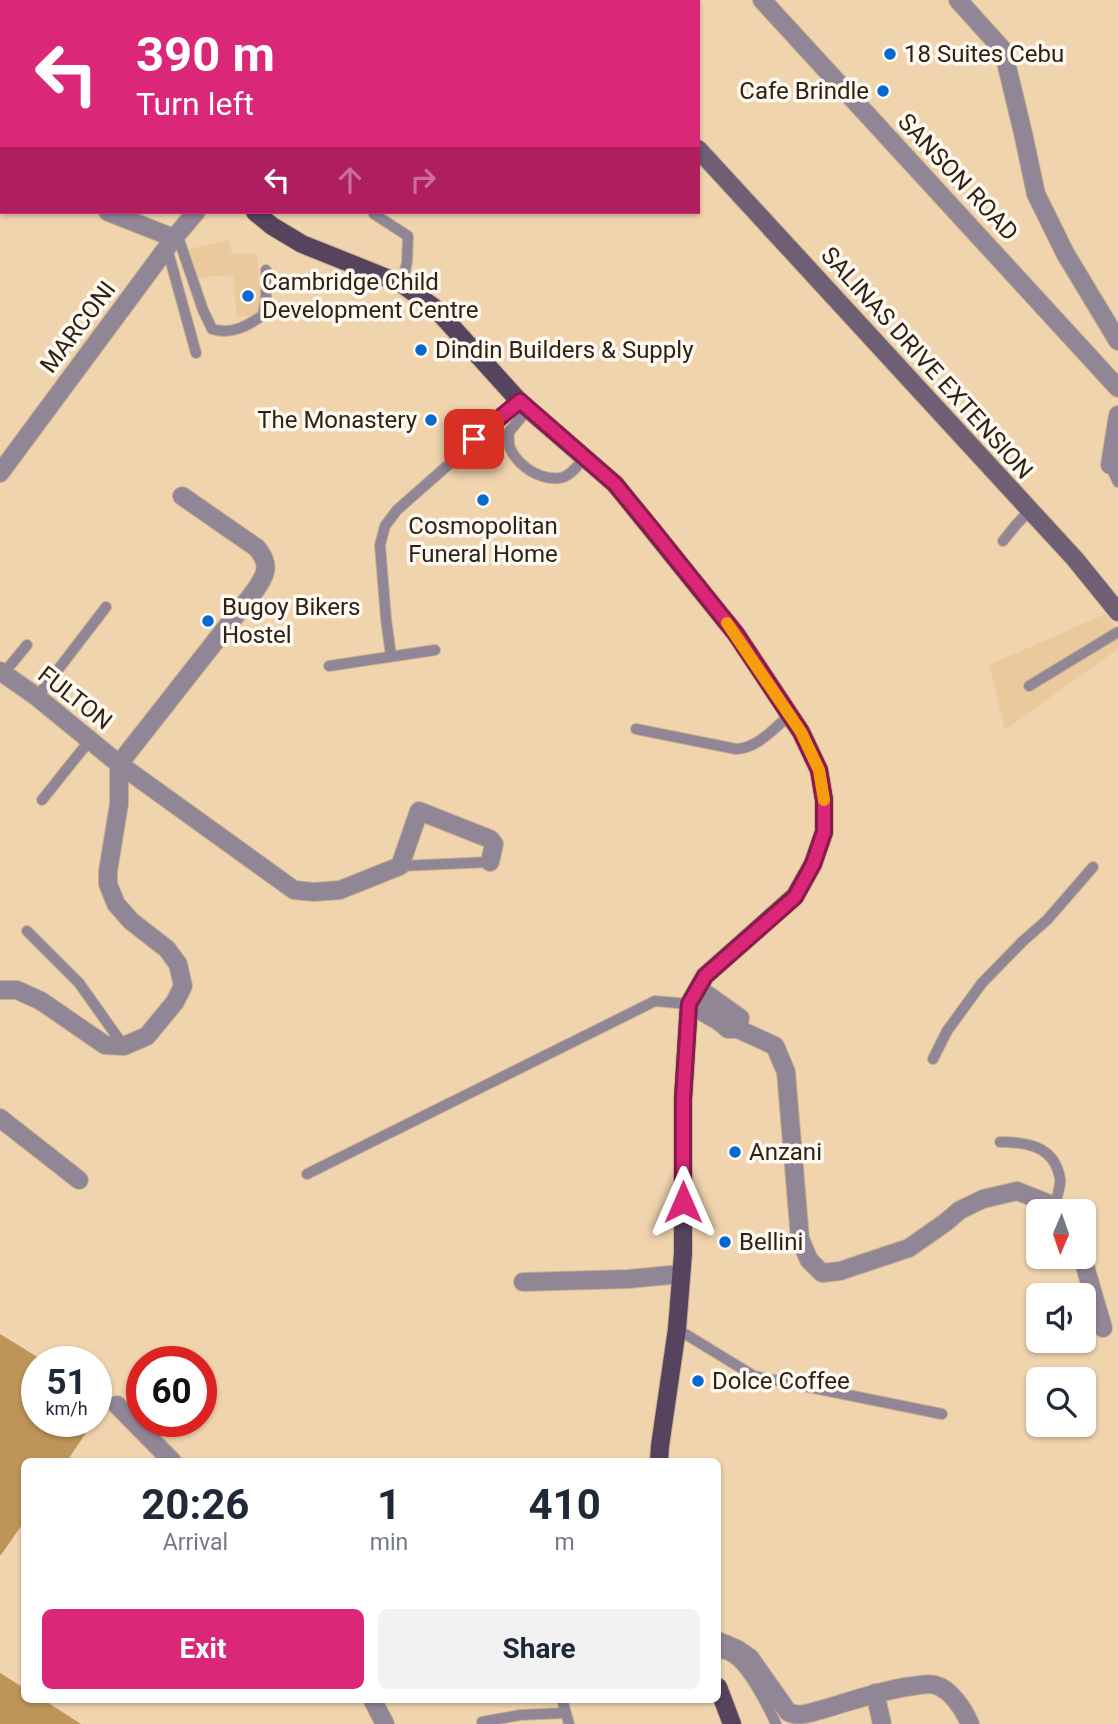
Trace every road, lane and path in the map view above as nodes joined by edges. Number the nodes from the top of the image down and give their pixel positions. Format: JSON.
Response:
{"nodes":[{"id":1,"x":762,"y":0,"type":"edge"},
{"id":2,"x":958,"y":0,"type":"edge"},
{"id":3,"x":700,"y":151,"type":"edge"},
{"id":4,"x":113,"y":214,"type":"edge"},
{"id":5,"x":194,"y":214,"type":"edge"},
{"id":6,"x":257,"y":214,"type":"edge"},
{"id":7,"x":374,"y":214,"type":"dead end"},
{"id":8,"x":173,"y":240,"type":"junction"},
{"id":9,"x":266,"y":270,"type":"dead end"},
{"id":10,"x":402,"y":284,"type":"junction"},
{"id":11,"x":1118,"y":341,"type":"edge"},
{"id":12,"x":196,"y":353,"type":"dead end"},
{"id":13,"x":1118,"y":388,"type":"edge"},
{"id":14,"x":524,"y":405,"type":"junction"},
{"id":15,"x":1118,"y":415,"type":"edge"},
{"id":16,"x":584,"y":458,"type":"junction"},
{"id":17,"x":1110,"y":465,"type":"joint"},
{"id":18,"x":0,"y":473,"type":"edge"},
{"id":19,"x":1118,"y":482,"type":"edge"},
{"id":20,"x":182,"y":496,"type":"dead end"},
{"id":21,"x":1029,"y":511,"type":"junction"},
{"id":22,"x":1003,"y":541,"type":"dead end"},
{"id":23,"x":106,"y":607,"type":"dead end"},
{"id":24,"x":1118,"y":612,"type":"edge"},
{"id":25,"x":1118,"y":632,"type":"edge"},
{"id":26,"x":27,"y":645,"type":"dead end"},
{"id":27,"x":435,"y":649,"type":"dead end"},
{"id":28,"x":391,"y":656,"type":"junction"},
{"id":29,"x":329,"y":666,"type":"dead end"},
{"id":30,"x":2,"y":673,"type":"edge"},
{"id":31,"x":1029,"y":686,"type":"dead end"},
{"id":32,"x":37,"y":697,"type":"junction"},
{"id":33,"x":790,"y":715,"type":"junction"},
{"id":34,"x":636,"y":729,"type":"dead end"},
{"id":35,"x":90,"y":740,"type":"junction"},
{"id":36,"x":119,"y":764,"type":"junction"},
{"id":37,"x":42,"y":800,"type":"dead end"},
{"id":38,"x":490,"y":862,"type":"joint"},
{"id":39,"x":400,"y":866,"type":"junction"},
{"id":40,"x":1093,"y":867,"type":"dead end"},
{"id":41,"x":27,"y":931,"type":"dead end"},
{"id":42,"x":0,"y":990,"type":"edge"},
{"id":43,"x":694,"y":996,"type":"junction"},
{"id":44,"x":124,"y":1046,"type":"junction"},
{"id":45,"x":933,"y":1059,"type":"dead end"},
{"id":46,"x":0,"y":1118,"type":"edge"},
{"id":47,"x":1000,"y":1142,"type":"dead end"},
{"id":48,"x":307,"y":1174,"type":"dead end"},
{"id":49,"x":79,"y":1180,"type":"dead end"},
{"id":50,"x":1034,"y":1199,"type":"edge"},
{"id":51,"x":1057,"y":1199,"type":"edge"},
{"id":52,"x":1086,"y":1269,"type":"edge"},
{"id":53,"x":681,"y":1274,"type":"junction"},
{"id":54,"x":523,"y":1282,"type":"dead end"},
{"id":55,"x":1103,"y":1328,"type":"dead end"},
{"id":56,"x":677,"y":1329,"type":"junction"},
{"id":57,"x":117,"y":1405,"type":"dead end"},
{"id":58,"x":942,"y":1414,"type":"dead end"},
{"id":59,"x":167,"y":1458,"type":"edge"},
{"id":60,"x":659,"y":1458,"type":"edge"},
{"id":61,"x":721,"y":1642,"type":"edge"},
{"id":62,"x":721,"y":1653,"type":"edge"},
{"id":63,"x":875,"y":1693,"type":"junction"},
{"id":64,"x":721,"y":1695,"type":"edge"},
{"id":65,"x":374,"y":1703,"type":"edge"},
{"id":66,"x":563,"y":1703,"type":"edge"},
{"id":67,"x":565,"y":1713,"type":"junction"},
{"id":68,"x":482,"y":1722,"type":"dead end"},
{"id":69,"x":385,"y":1724,"type":"edge"},
{"id":70,"x":569,"y":1724,"type":"edge"},
{"id":71,"x":732,"y":1724,"type":"edge"},
{"id":72,"x":776,"y":1724,"type":"edge"},
{"id":73,"x":882,"y":1724,"type":"edge"},
{"id":74,"x":970,"y":1724,"type":"edge"}],
"edges":[{"from":1,"to":13,"type":"street","name":"SANSON ROAD"},
{"from":2,"to":11,"type":"street"},
{"from":3,"to":21,"type":"street","name":"SALINAS DRIVE EXTENSION"},
{"from":4,"to":8,"type":"street"},
{"from":5,"to":8,"type":"street","name":"MARCONI"},
{"from":6,"to":10,"type":"main road"},
{"from":7,"to":10,"type":"lane"},
{"from":8,"to":9,"type":"lane"},
{"from":8,"to":12,"type":"lane"},
{"from":8,"to":18,"type":"street","name":"MARCONI"},
{"from":10,"to":14,"type":"main road"},
{"from":14,"to":16,"type":"main road"},
{"from":14,"to":16,"type":"lane"},
{"from":14,"to":28,"type":"lane"},
{"from":15,"to":17,"type":"street"},
{"from":16,"to":33,"type":"main road"},
{"from":17,"to":19,"type":"lane"},
{"from":20,"to":36,"type":"street"},
{"from":21,"to":22,"type":"lane"},
{"from":21,"to":24,"type":"street","name":"SALINAS DRIVE EXTENSION"},
{"from":23,"to":32,"type":"lane"},
{"from":25,"to":31,"type":"lane"},
{"from":26,"to":30,"type":"lane"},
{"from":27,"to":28,"type":"lane"},
{"from":28,"to":29,"type":"lane"},
{"from":30,"to":32,"type":"street","name":"FULTON"},
{"from":32,"to":35,"type":"street","name":"FULTON"},
{"from":33,"to":34,"type":"lane"},
{"from":33,"to":43,"type":"main road"},
{"from":35,"to":36,"type":"street","name":"FULTON"},
{"from":35,"to":37,"type":"lane"},
{"from":36,"to":39,"type":"street","name":"FULTON"},
{"from":36,"to":44,"type":"street"},
{"from":38,"to":39,"type":"lane"},
{"from":38,"to":39,"type":"street"},
{"from":40,"to":45,"type":"lane"},
{"from":41,"to":44,"type":"lane"},
{"from":42,"to":44,"type":"street"},
{"from":43,"to":48,"type":"lane"},
{"from":43,"to":50,"type":"street"},
{"from":43,"to":53,"type":"main road"},
{"from":46,"to":49,"type":"street"},
{"from":47,"to":51,"type":"lane"},
{"from":52,"to":55,"type":"street"},
{"from":53,"to":54,"type":"street"},
{"from":53,"to":56,"type":"main road"},
{"from":56,"to":58,"type":"lane"},
{"from":56,"to":60,"type":"main road"},
{"from":57,"to":59,"type":"street"},
{"from":61,"to":63,"type":"street"},
{"from":62,"to":72,"type":"lane"},
{"from":63,"to":73,"type":"street"},
{"from":63,"to":74,"type":"street"},
{"from":64,"to":71,"type":"main road"},
{"from":65,"to":69,"type":"street"},
{"from":66,"to":67,"type":"lane"},
{"from":67,"to":68,"type":"lane"},
{"from":67,"to":70,"type":"lane"}]}
